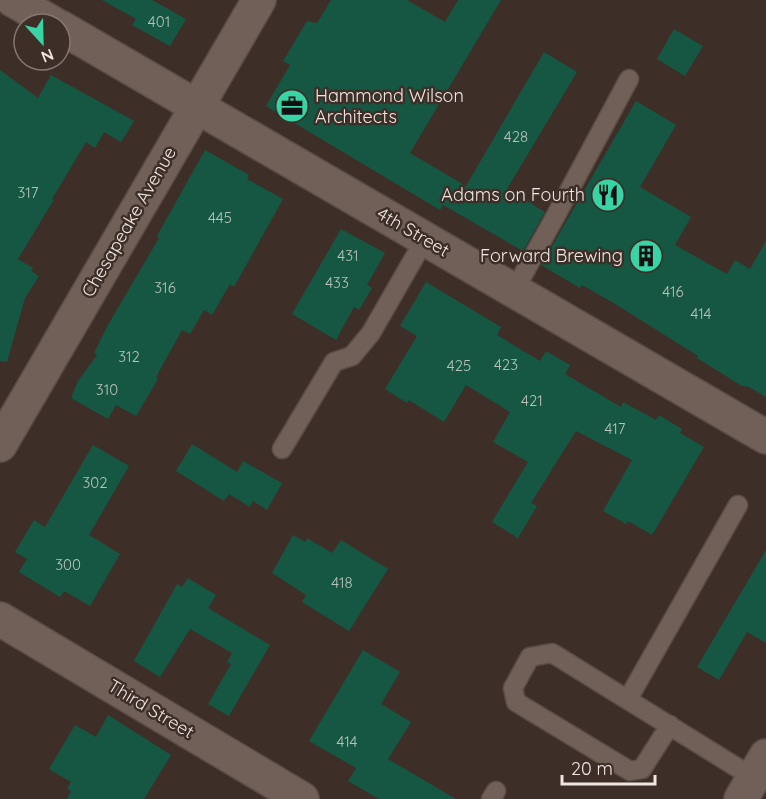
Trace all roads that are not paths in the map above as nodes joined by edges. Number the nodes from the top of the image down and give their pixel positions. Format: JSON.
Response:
{"nodes":[{"id":1,"x":13,"y":0,"type":"edge"},
{"id":2,"x":259,"y":0,"type":"edge"},
{"id":3,"x":34,"y":12,"type":"edge"},
{"id":4,"x":72,"y":34,"type":"edge"},
{"id":5,"x":628,"y":79,"type":"dead end"},
{"id":6,"x":196,"y":106,"type":"junction"},
{"id":7,"x":425,"y":239,"type":"junction"},
{"id":8,"x":514,"y":291,"type":"junction"},
{"id":9,"x":766,"y":437,"type":"edge"},
{"id":10,"x":0,"y":445,"type":"edge"},
{"id":11,"x":282,"y":449,"type":"dead end"},
{"id":12,"x":738,"y":505,"type":"dead end"},
{"id":13,"x":0,"y":620,"type":"edge"},
{"id":14,"x":628,"y":699,"type":"junction"},
{"id":15,"x":670,"y":725,"type":"junction"},
{"id":16,"x":754,"y":778,"type":"edge"},
{"id":17,"x":302,"y":799,"type":"edge"}],
"edges":[{"from":1,"to":3,"type":"street"},
{"from":2,"to":6,"type":"street","name":"Chesapeake Avenue"},
{"from":4,"to":6,"type":"street","name":"4th Street"},
{"from":5,"to":8,"type":"lane"},
{"from":6,"to":7,"type":"street","name":"4th Street"},
{"from":6,"to":10,"type":"street","name":"Chesapeake Avenue"},
{"from":7,"to":8,"type":"street","name":"4th Street"},
{"from":7,"to":11,"type":"lane"},
{"from":8,"to":9,"type":"street","name":"4th Street"},
{"from":12,"to":14,"type":"lane"},
{"from":13,"to":17,"type":"street","name":"Third Street"},
{"from":14,"to":15,"type":"lane"},
{"from":14,"to":15,"type":"lane"},
{"from":15,"to":16,"type":"lane"}]}
